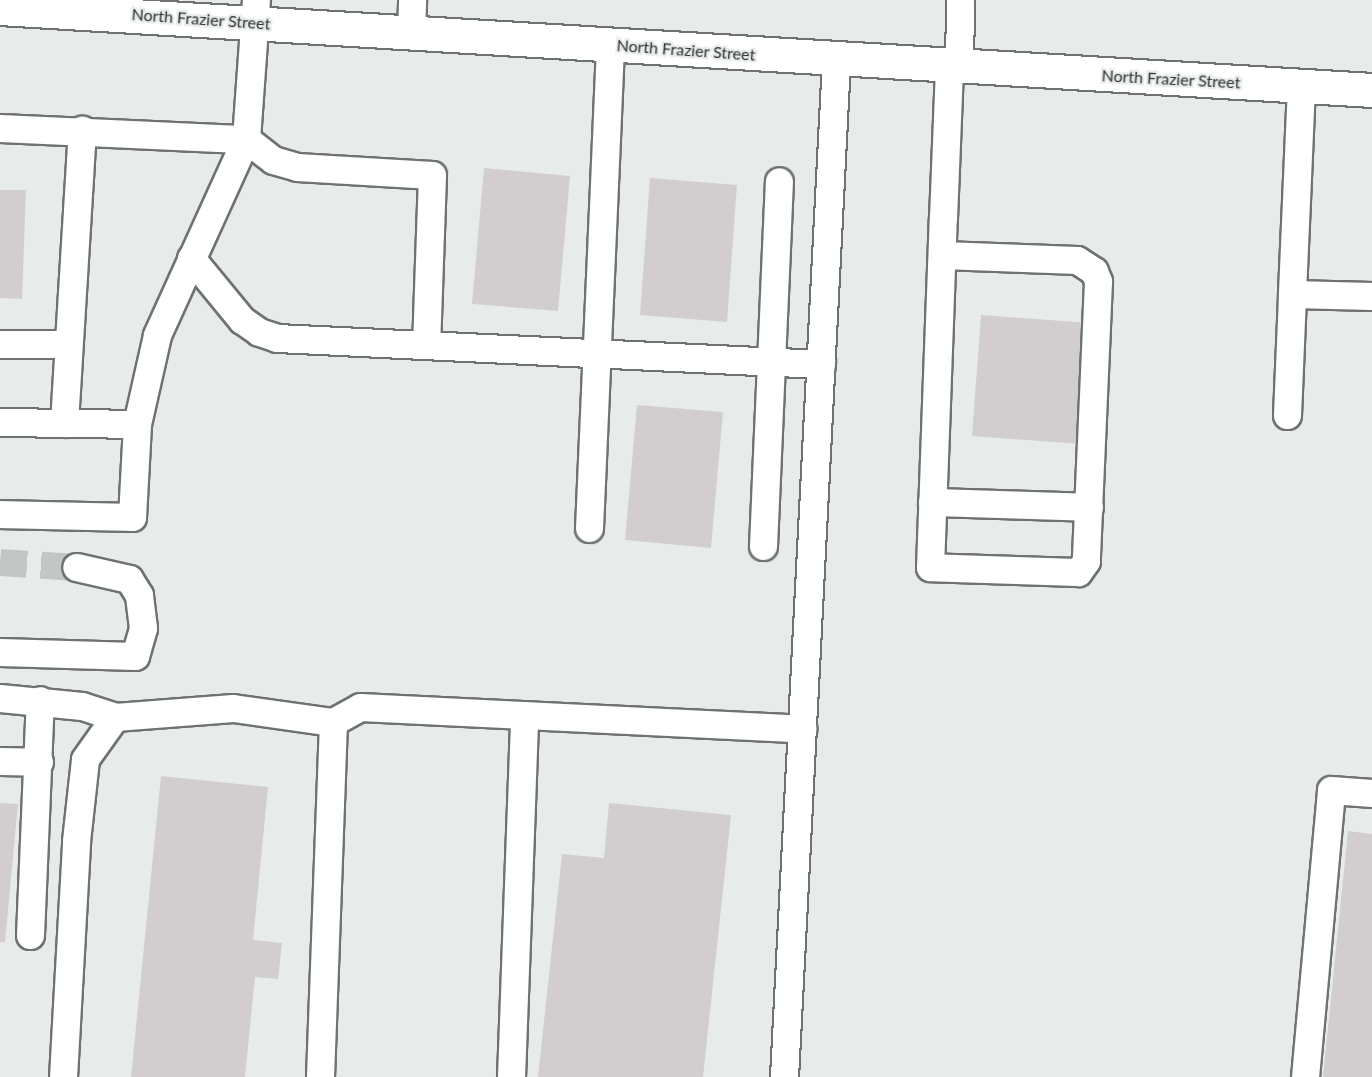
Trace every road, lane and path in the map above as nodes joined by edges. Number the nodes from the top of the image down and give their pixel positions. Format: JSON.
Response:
{"nodes":[{"id":1,"x":412,"y":0,"type":"edge"},
{"id":2,"x":960,"y":0,"type":"edge"},
{"id":3,"x":0,"y":8,"type":"edge"},
{"id":4,"x":255,"y":11,"type":"edge"},
{"id":5,"x":411,"y":32,"type":"junction"},
{"id":6,"x":610,"y":45,"type":"junction"},
{"id":7,"x":836,"y":60,"type":"junction"},
{"id":8,"x":954,"y":67,"type":"junction"},
{"id":9,"x":1300,"y":86,"type":"junction"},
{"id":10,"x":1372,"y":90,"type":"edge"},
{"id":11,"x":0,"y":128,"type":"edge"},
{"id":12,"x":82,"y":130,"type":"junction"},
{"id":13,"x":246,"y":139,"type":"junction"},
{"id":14,"x":779,"y":181,"type":"dead end"},
{"id":15,"x":942,"y":255,"type":"junction"},
{"id":16,"x":191,"y":258,"type":"junction"},
{"id":17,"x":1292,"y":294,"type":"junction"},
{"id":18,"x":1372,"y":296,"type":"edge"},
{"id":19,"x":0,"y":344,"type":"edge"},
{"id":20,"x":68,"y":344,"type":"junction"},
{"id":21,"x":426,"y":344,"type":"junction"},
{"id":22,"x":600,"y":351,"type":"junction"},
{"id":23,"x":772,"y":361,"type":"junction"},
{"id":24,"x":821,"y":364,"type":"junction"},
{"id":25,"x":1287,"y":415,"type":"dead end"},
{"id":26,"x":0,"y":422,"type":"edge"},
{"id":27,"x":64,"y":423,"type":"junction"},
{"id":28,"x":137,"y":424,"type":"junction"},
{"id":29,"x":932,"y":502,"type":"junction"},
{"id":30,"x":1089,"y":507,"type":"junction"},
{"id":31,"x":0,"y":514,"type":"edge"},
{"id":32,"x":590,"y":528,"type":"dead end"},
{"id":33,"x":763,"y":546,"type":"dead end"},
{"id":34,"x":76,"y":567,"type":"tunnel mouth"},
{"id":35,"x":0,"y":652,"type":"edge"},
{"id":36,"x":0,"y":698,"type":"edge"},
{"id":37,"x":40,"y":700,"type":"junction"},
{"id":38,"x":524,"y":715,"type":"junction"},
{"id":39,"x":115,"y":717,"type":"junction"},
{"id":40,"x":333,"y":722,"type":"junction"},
{"id":41,"x":802,"y":729,"type":"junction"},
{"id":42,"x":0,"y":761,"type":"edge"},
{"id":43,"x":39,"y":762,"type":"junction"},
{"id":44,"x":1372,"y":793,"type":"edge"},
{"id":45,"x":30,"y":935,"type":"dead end"},
{"id":46,"x":63,"y":1077,"type":"edge"},
{"id":47,"x":320,"y":1077,"type":"edge"},
{"id":48,"x":511,"y":1077,"type":"edge"},
{"id":49,"x":784,"y":1077,"type":"edge"},
{"id":50,"x":1305,"y":1077,"type":"edge"}],
"edges":[{"from":1,"to":5,"type":"street"},
{"from":2,"to":8,"type":"street"},
{"from":3,"to":4,"type":"main road","name":"North Frazier Street"},
{"from":4,"to":5,"type":"main road","name":"North Frazier Street"},
{"from":4,"to":13,"type":"street"},
{"from":5,"to":6,"type":"main road","name":"North Frazier Street"},
{"from":6,"to":7,"type":"main road","name":"North Frazier Street"},
{"from":6,"to":22,"type":"street"},
{"from":7,"to":8,"type":"main road","name":"North Frazier Street"},
{"from":7,"to":24,"type":"street"},
{"from":8,"to":9,"type":"main road","name":"North Frazier Street"},
{"from":8,"to":15,"type":"street"},
{"from":9,"to":10,"type":"main road","name":"North Frazier Street"},
{"from":9,"to":17,"type":"street"},
{"from":11,"to":12,"type":"street"},
{"from":12,"to":13,"type":"street"},
{"from":12,"to":20,"type":"street"},
{"from":13,"to":16,"type":"street"},
{"from":13,"to":21,"type":"street"},
{"from":14,"to":23,"type":"street"},
{"from":15,"to":29,"type":"street"},
{"from":15,"to":30,"type":"street"},
{"from":16,"to":21,"type":"street"},
{"from":16,"to":28,"type":"street"},
{"from":17,"to":18,"type":"street"},
{"from":17,"to":25,"type":"street"},
{"from":19,"to":20,"type":"street"},
{"from":20,"to":27,"type":"street"},
{"from":21,"to":22,"type":"street"},
{"from":22,"to":23,"type":"street"},
{"from":22,"to":32,"type":"street"},
{"from":23,"to":24,"type":"street"},
{"from":23,"to":33,"type":"street"},
{"from":24,"to":41,"type":"street"},
{"from":26,"to":27,"type":"street"},
{"from":27,"to":28,"type":"street"},
{"from":28,"to":31,"type":"street"},
{"from":29,"to":30,"type":"street"},
{"from":29,"to":30,"type":"street"},
{"from":34,"to":35,"type":"street"},
{"from":36,"to":37,"type":"street"},
{"from":37,"to":39,"type":"street"},
{"from":37,"to":43,"type":"street"},
{"from":38,"to":40,"type":"street"},
{"from":38,"to":41,"type":"street"},
{"from":38,"to":48,"type":"street"},
{"from":39,"to":40,"type":"street"},
{"from":39,"to":46,"type":"street"},
{"from":40,"to":47,"type":"street"},
{"from":41,"to":49,"type":"street"},
{"from":42,"to":43,"type":"street"},
{"from":43,"to":45,"type":"street"},
{"from":44,"to":50,"type":"street"}]}
